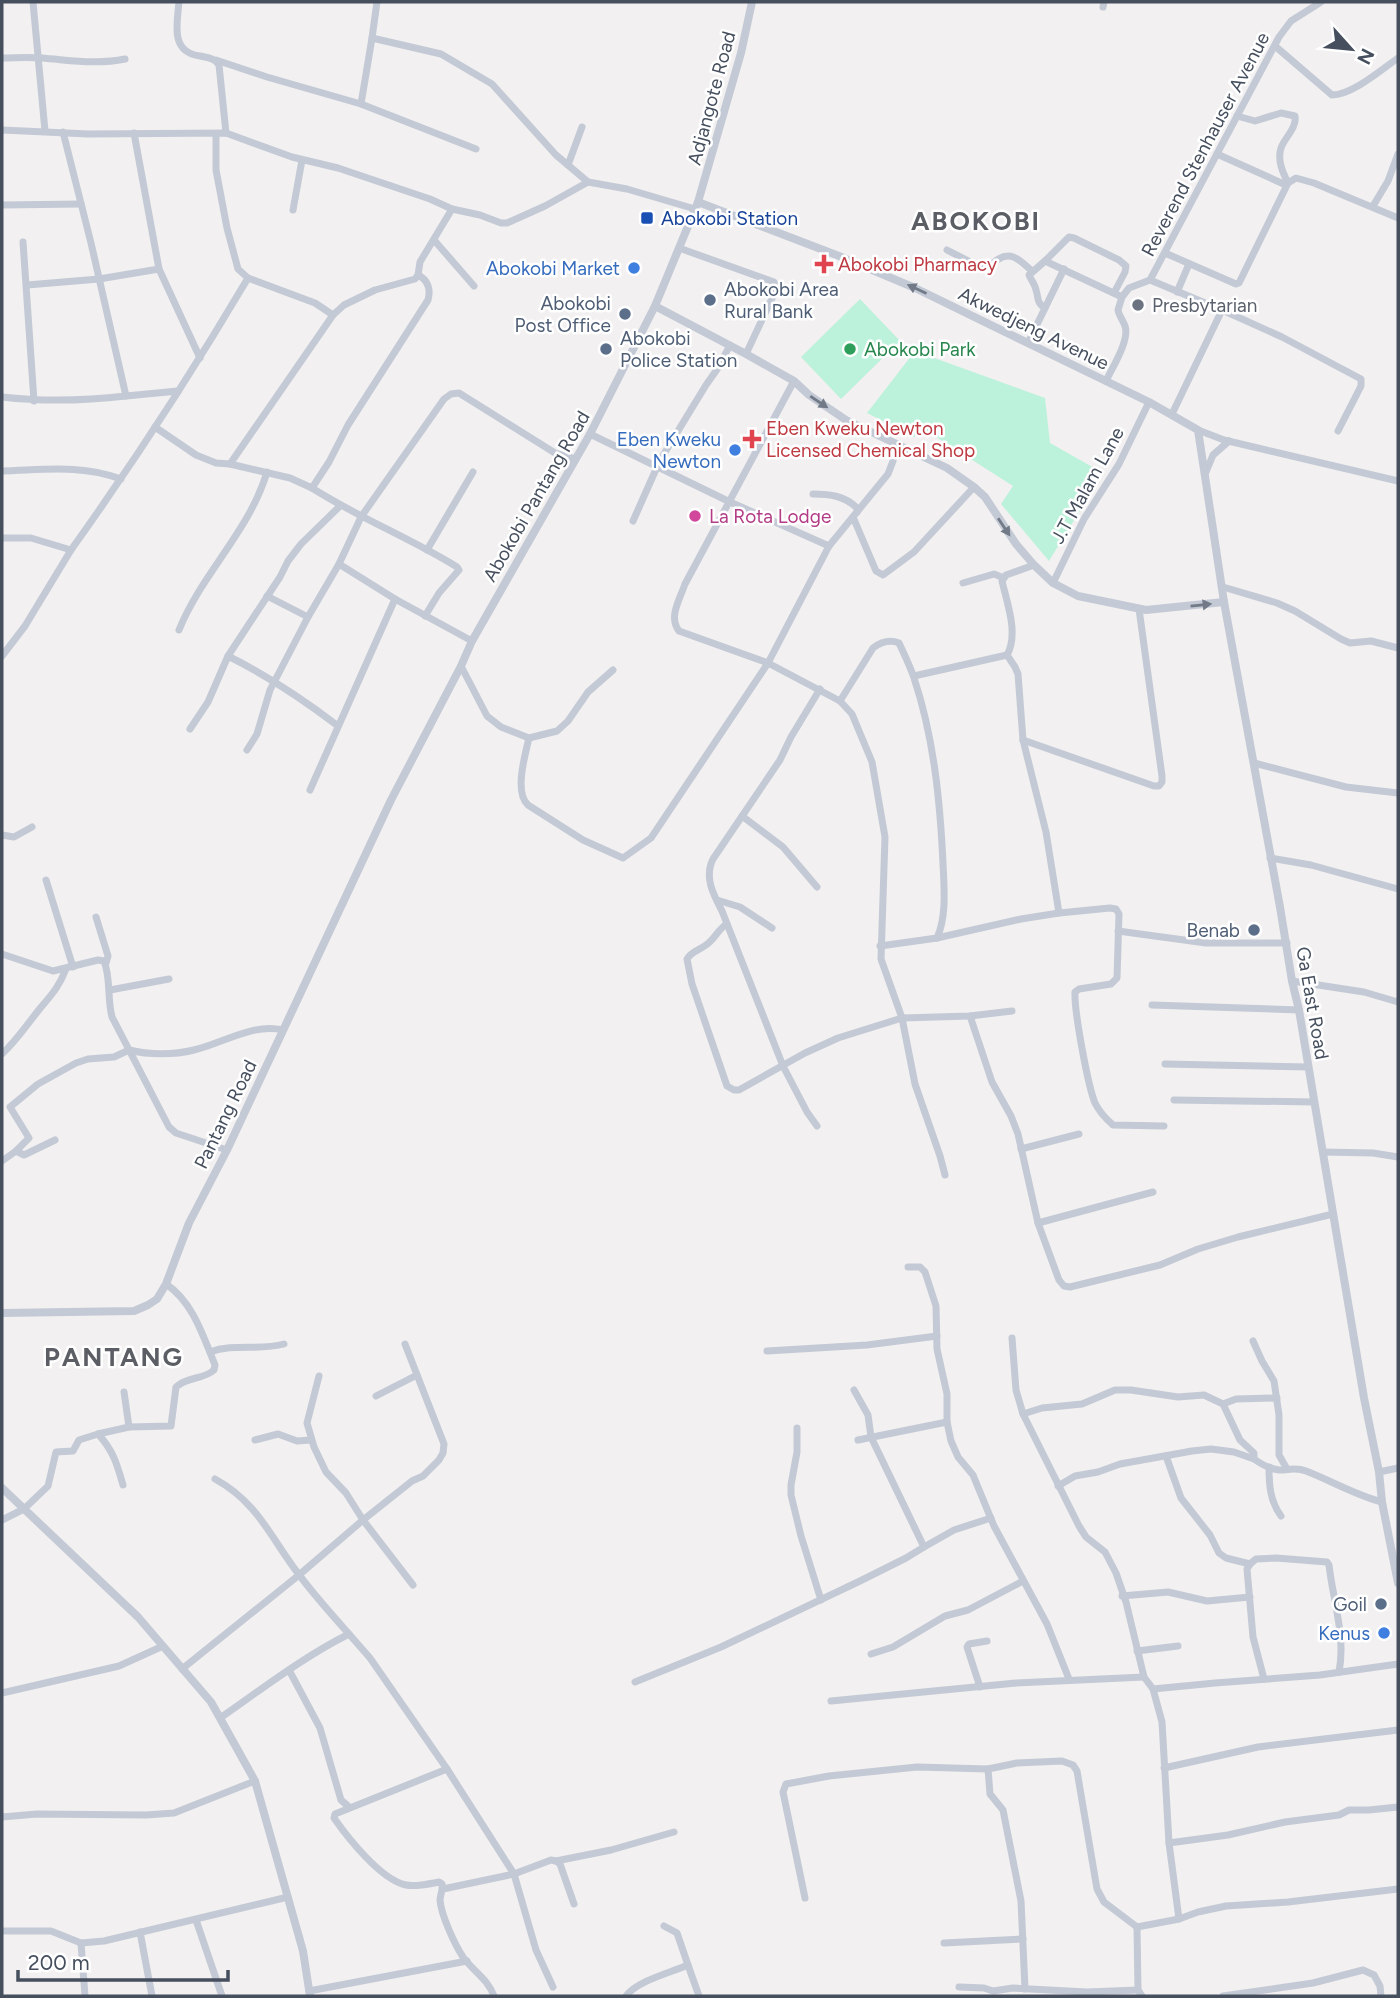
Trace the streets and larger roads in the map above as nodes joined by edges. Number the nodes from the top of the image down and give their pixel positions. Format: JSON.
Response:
{"nodes":[{"id":1,"x":33,"y":2,"type":"edge"},
{"id":2,"x":179,"y":2,"type":"edge"},
{"id":3,"x":377,"y":2,"type":"edge"},
{"id":4,"x":752,"y":2,"type":"edge"},
{"id":5,"x":1321,"y":2,"type":"edge"},
{"id":6,"x":372,"y":38,"type":"junction"},
{"id":7,"x":1275,"y":46,"type":"junction"},
{"id":8,"x":2,"y":58,"type":"edge"},
{"id":9,"x":38,"y":58,"type":"junction"},
{"id":10,"x":1398,"y":58,"type":"edge"},
{"id":11,"x":125,"y":59,"type":"dead end"},
{"id":12,"x":216,"y":60,"type":"junction"},
{"id":13,"x":361,"y":104,"type":"junction"},
{"id":14,"x":1237,"y":116,"type":"junction"},
{"id":15,"x":582,"y":127,"type":"dead end"},
{"id":16,"x":2,"y":130,"type":"edge"},
{"id":17,"x":45,"y":131,"type":"junction"},
{"id":18,"x":63,"y":132,"type":"junction"},
{"id":19,"x":134,"y":133,"type":"junction"},
{"id":20,"x":226,"y":133,"type":"junction"},
{"id":21,"x":216,"y":134,"type":"junction"},
{"id":22,"x":476,"y":149,"type":"dead end"},
{"id":23,"x":1217,"y":154,"type":"junction"},
{"id":24,"x":1398,"y":154,"type":"edge"},
{"id":25,"x":302,"y":160,"type":"junction"},
{"id":26,"x":568,"y":165,"type":"junction"},
{"id":27,"x":588,"y":182,"type":"junction"},
{"id":28,"x":1287,"y":184,"type":"junction"},
{"id":29,"x":81,"y":204,"type":"junction"},
{"id":30,"x":2,"y":205,"type":"edge"},
{"id":31,"x":696,"y":206,"type":"junction"},
{"id":32,"x":1373,"y":206,"type":"junction"},
{"id":33,"x":452,"y":209,"type":"junction"},
{"id":34,"x":293,"y":210,"type":"dead end"},
{"id":35,"x":1398,"y":218,"type":"edge"},
{"id":36,"x":434,"y":240,"type":"junction"},
{"id":37,"x":23,"y":243,"type":"dead end"},
{"id":38,"x":679,"y":247,"type":"junction"},
{"id":39,"x":947,"y":250,"type":"dead end"},
{"id":40,"x":1164,"y":253,"type":"junction"},
{"id":41,"x":1045,"y":261,"type":"junction"},
{"id":42,"x":1189,"y":264,"type":"junction"},
{"id":43,"x":159,"y":269,"type":"junction"},
{"id":44,"x":1064,"y":269,"type":"junction"},
{"id":45,"x":1032,"y":271,"type":"junction"},
{"id":46,"x":418,"y":275,"type":"junction"},
{"id":47,"x":248,"y":278,"type":"junction"},
{"id":48,"x":99,"y":279,"type":"junction"},
{"id":49,"x":1150,"y":280,"type":"junction"},
{"id":50,"x":27,"y":285,"type":"junction"},
{"id":51,"x":474,"y":286,"type":"dead end"},
{"id":52,"x":1177,"y":292,"type":"junction"},
{"id":53,"x":1118,"y":295,"type":"junction"},
{"id":54,"x":655,"y":306,"type":"junction"},
{"id":55,"x":1045,"y":308,"type":"junction"},
{"id":56,"x":1222,"y":310,"type":"junction"},
{"id":57,"x":334,"y":315,"type":"junction"},
{"id":58,"x":1028,"y":343,"type":"junction"},
{"id":59,"x":730,"y":345,"type":"junction"},
{"id":60,"x":746,"y":354,"type":"junction"},
{"id":61,"x":200,"y":358,"type":"junction"},
{"id":62,"x":794,"y":381,"type":"junction"},
{"id":63,"x":1106,"y":381,"type":"junction"},
{"id":64,"x":178,"y":391,"type":"junction"},
{"id":65,"x":126,"y":396,"type":"junction"},
{"id":66,"x":2,"y":397,"type":"edge"},
{"id":67,"x":34,"y":401,"type":"junction"},
{"id":68,"x":1149,"y":402,"type":"junction"},
{"id":69,"x":1172,"y":414,"type":"junction"},
{"id":70,"x":155,"y":427,"type":"junction"},
{"id":71,"x":1198,"y":429,"type":"junction"},
{"id":72,"x":1338,"y":431,"type":"dead end"},
{"id":73,"x":590,"y":434,"type":"junction"},
{"id":74,"x":1229,"y":441,"type":"junction"},
{"id":75,"x":894,"y":444,"type":"junction"},
{"id":76,"x":576,"y":459,"type":"junction"},
{"id":77,"x":230,"y":464,"type":"junction"},
{"id":78,"x":657,"y":467,"type":"junction"},
{"id":79,"x":2,"y":471,"type":"edge"},
{"id":80,"x":267,"y":472,"type":"junction"},
{"id":81,"x":473,"y":472,"type":"dead end"},
{"id":82,"x":1206,"y":472,"type":"junction"},
{"id":83,"x":121,"y":480,"type":"junction"},
{"id":84,"x":1398,"y":481,"type":"edge"},
{"id":85,"x":974,"y":487,"type":"junction"},
{"id":86,"x":312,"y":488,"type":"junction"},
{"id":87,"x":813,"y":494,"type":"dead end"},
{"id":88,"x":730,"y":502,"type":"junction"},
{"id":89,"x":340,"y":506,"type":"junction"},
{"id":90,"x":855,"y":514,"type":"junction"},
{"id":91,"x":361,"y":517,"type":"junction"},
{"id":92,"x":634,"y":521,"type":"dead end"},
{"id":93,"x":2,"y":538,"type":"edge"},
{"id":94,"x":830,"y":545,"type":"junction"},
{"id":95,"x":71,"y":550,"type":"junction"},
{"id":96,"x":428,"y":550,"type":"junction"},
{"id":97,"x":339,"y":564,"type":"junction"},
{"id":98,"x":1034,"y":565,"type":"junction"},
{"id":99,"x":1004,"y":578,"type":"junction"},
{"id":100,"x":963,"y":583,"type":"dead end"},
{"id":101,"x":1053,"y":583,"type":"junction"},
{"id":102,"x":1223,"y":587,"type":"junction"},
{"id":103,"x":267,"y":597,"type":"junction"},
{"id":104,"x":395,"y":599,"type":"junction"},
{"id":105,"x":1224,"y":602,"type":"junction"},
{"id":106,"x":1139,"y":609,"type":"junction"},
{"id":107,"x":425,"y":616,"type":"junction"},
{"id":108,"x":308,"y":617,"type":"junction"},
{"id":109,"x":179,"y":630,"type":"dead end"},
{"id":110,"x":471,"y":642,"type":"junction"},
{"id":111,"x":1398,"y":648,"type":"edge"},
{"id":112,"x":1007,"y":655,"type":"junction"},
{"id":113,"x":2,"y":656,"type":"edge"},
{"id":114,"x":228,"y":656,"type":"junction"},
{"id":115,"x":768,"y":663,"type":"junction"},
{"id":116,"x":461,"y":666,"type":"junction"},
{"id":117,"x":613,"y":670,"type":"dead end"},
{"id":118,"x":914,"y":676,"type":"junction"},
{"id":119,"x":274,"y":684,"type":"junction"},
{"id":120,"x":820,"y":689,"type":"junction"},
{"id":121,"x":840,"y":701,"type":"junction"},
{"id":122,"x":338,"y":726,"type":"junction"},
{"id":123,"x":190,"y":729,"type":"dead end"},
{"id":124,"x":529,"y":738,"type":"junction"},
{"id":125,"x":1023,"y":740,"type":"junction"},
{"id":126,"x":247,"y":750,"type":"dead end"},
{"id":127,"x":1254,"y":763,"type":"junction"},
{"id":128,"x":310,"y":790,"type":"dead end"},
{"id":129,"x":1398,"y":793,"type":"edge"},
{"id":130,"x":391,"y":800,"type":"joint"},
{"id":131,"x":742,"y":816,"type":"junction"},
{"id":132,"x":32,"y":827,"type":"dead end"},
{"id":133,"x":2,"y":835,"type":"edge"},
{"id":134,"x":1270,"y":858,"type":"junction"},
{"id":135,"x":46,"y":880,"type":"dead end"},
{"id":136,"x":817,"y":887,"type":"dead end"},
{"id":137,"x":1398,"y":889,"type":"edge"},
{"id":138,"x":717,"y":900,"type":"junction"},
{"id":139,"x":1059,"y":913,"type":"junction"},
{"id":140,"x":96,"y":917,"type":"dead end"},
{"id":141,"x":727,"y":924,"type":"junction"},
{"id":142,"x":772,"y":929,"type":"dead end"},
{"id":143,"x":1118,"y":931,"type":"junction"},
{"id":144,"x":937,"y":938,"type":"junction"},
{"id":145,"x":1286,"y":943,"type":"junction"},
{"id":146,"x":880,"y":946,"type":"junction"},
{"id":147,"x":2,"y":954,"type":"edge"},
{"id":148,"x":106,"y":963,"type":"junction"},
{"id":149,"x":69,"y":968,"type":"junction"},
{"id":150,"x":169,"y":979,"type":"dead end"},
{"id":151,"x":1292,"y":981,"type":"junction"},
{"id":152,"x":110,"y":990,"type":"junction"},
{"id":153,"x":1398,"y":1002,"type":"edge"},
{"id":154,"x":1152,"y":1006,"type":"dead end"},
{"id":155,"x":1300,"y":1010,"type":"junction"},
{"id":156,"x":1012,"y":1011,"type":"dead end"},
{"id":157,"x":970,"y":1016,"type":"junction"},
{"id":158,"x":902,"y":1017,"type":"junction"},
{"id":159,"x":284,"y":1030,"type":"junction"},
{"id":160,"x":129,"y":1050,"type":"junction"},
{"id":161,"x":2,"y":1054,"type":"edge"},
{"id":162,"x":1165,"y":1064,"type":"dead end"},
{"id":163,"x":783,"y":1066,"type":"junction"},
{"id":164,"x":1308,"y":1067,"type":"junction"},
{"id":165,"x":1174,"y":1100,"type":"dead end"},
{"id":166,"x":1314,"y":1102,"type":"junction"},
{"id":167,"x":817,"y":1126,"type":"dead end"},
{"id":168,"x":1164,"y":1126,"type":"dead end"},
{"id":169,"x":1079,"y":1134,"type":"dead end"},
{"id":170,"x":55,"y":1140,"type":"dead end"},
{"id":171,"x":1021,"y":1149,"type":"junction"},
{"id":172,"x":227,"y":1150,"type":"junction"},
{"id":173,"x":16,"y":1151,"type":"junction"},
{"id":174,"x":1323,"y":1152,"type":"junction"},
{"id":175,"x":1398,"y":1157,"type":"edge"},
{"id":176,"x":2,"y":1161,"type":"edge"},
{"id":177,"x":945,"y":1175,"type":"dead end"},
{"id":178,"x":1153,"y":1192,"type":"dead end"},
{"id":179,"x":1333,"y":1214,"type":"junction"},
{"id":180,"x":1038,"y":1223,"type":"junction"},
{"id":181,"x":908,"y":1267,"type":"dead end"},
{"id":182,"x":166,"y":1284,"type":"junction"},
{"id":183,"x":2,"y":1313,"type":"edge"},
{"id":184,"x":937,"y":1336,"type":"junction"},
{"id":185,"x":1012,"y":1338,"type":"dead end"},
{"id":186,"x":1253,"y":1341,"type":"dead end"},
{"id":187,"x":284,"y":1344,"type":"dead end"},
{"id":188,"x":405,"y":1344,"type":"dead end"},
{"id":189,"x":767,"y":1351,"type":"dead end"},
{"id":190,"x":210,"y":1352,"type":"junction"},
{"id":191,"x":417,"y":1375,"type":"junction"},
{"id":192,"x":319,"y":1376,"type":"dead end"},
{"id":193,"x":854,"y":1390,"type":"dead end"},
{"id":194,"x":124,"y":1392,"type":"dead end"},
{"id":195,"x":376,"y":1396,"type":"dead end"},
{"id":196,"x":1277,"y":1398,"type":"junction"},
{"id":197,"x":1223,"y":1404,"type":"junction"},
{"id":198,"x":1023,"y":1414,"type":"junction"},
{"id":199,"x":947,"y":1422,"type":"junction"},
{"id":200,"x":130,"y":1427,"type":"junction"},
{"id":201,"x":797,"y":1428,"type":"dead end"},
{"id":202,"x":98,"y":1434,"type":"junction"},
{"id":203,"x":871,"y":1437,"type":"junction"},
{"id":204,"x":255,"y":1440,"type":"dead end"},
{"id":205,"x":311,"y":1440,"type":"junction"},
{"id":206,"x":858,"y":1440,"type":"dead end"},
{"id":207,"x":1166,"y":1456,"type":"junction"},
{"id":208,"x":1254,"y":1459,"type":"junction"},
{"id":209,"x":1269,"y":1467,"type":"junction"},
{"id":210,"x":1398,"y":1468,"type":"edge"},
{"id":211,"x":1287,"y":1469,"type":"junction"},
{"id":212,"x":1379,"y":1472,"type":"junction"},
{"id":213,"x":215,"y":1479,"type":"dead end"},
{"id":214,"x":122,"y":1485,"type":"dead end"},
{"id":215,"x":1058,"y":1486,"type":"junction"},
{"id":216,"x":2,"y":1488,"type":"edge"},
{"id":217,"x":1382,"y":1502,"type":"junction"},
{"id":218,"x":24,"y":1509,"type":"junction"},
{"id":219,"x":1281,"y":1516,"type":"dead end"},
{"id":220,"x":991,"y":1518,"type":"junction"},
{"id":221,"x":2,"y":1520,"type":"edge"},
{"id":222,"x":363,"y":1520,"type":"junction"},
{"id":223,"x":1394,"y":1542,"type":"edge"},
{"id":224,"x":924,"y":1547,"type":"junction"},
{"id":225,"x":1250,"y":1564,"type":"junction"},
{"id":226,"x":299,"y":1575,"type":"junction"},
{"id":227,"x":1024,"y":1581,"type":"junction"},
{"id":228,"x":1398,"y":1583,"type":"edge"},
{"id":229,"x":413,"y":1585,"type":"dead end"},
{"id":230,"x":1122,"y":1596,"type":"junction"},
{"id":231,"x":1250,"y":1597,"type":"junction"},
{"id":232,"x":821,"y":1600,"type":"junction"},
{"id":233,"x":349,"y":1634,"type":"junction"},
{"id":234,"x":987,"y":1641,"type":"dead end"},
{"id":235,"x":163,"y":1646,"type":"junction"},
{"id":236,"x":1178,"y":1646,"type":"dead end"},
{"id":237,"x":1137,"y":1651,"type":"junction"},
{"id":238,"x":871,"y":1654,"type":"dead end"},
{"id":239,"x":1398,"y":1664,"type":"edge"},
{"id":240,"x":182,"y":1669,"type":"junction"},
{"id":241,"x":289,"y":1670,"type":"junction"},
{"id":242,"x":1339,"y":1672,"type":"junction"},
{"id":243,"x":1143,"y":1677,"type":"junction"},
{"id":244,"x":1069,"y":1679,"type":"junction"},
{"id":245,"x":1264,"y":1679,"type":"junction"},
{"id":246,"x":635,"y":1682,"type":"dead end"},
{"id":247,"x":980,"y":1687,"type":"junction"},
{"id":248,"x":1153,"y":1689,"type":"junction"},
{"id":249,"x":2,"y":1693,"type":"edge"},
{"id":250,"x":831,"y":1701,"type":"dead end"},
{"id":251,"x":220,"y":1718,"type":"junction"},
{"id":252,"x":1398,"y":1730,"type":"edge"},
{"id":253,"x":1164,"y":1768,"type":"junction"},
{"id":254,"x":447,"y":1769,"type":"junction"},
{"id":255,"x":988,"y":1769,"type":"junction"},
{"id":256,"x":255,"y":1781,"type":"junction"},
{"id":257,"x":349,"y":1807,"type":"junction"},
{"id":258,"x":1398,"y":1807,"type":"edge"},
{"id":259,"x":2,"y":1817,"type":"edge"},
{"id":260,"x":674,"y":1832,"type":"dead end"},
{"id":261,"x":1169,"y":1843,"type":"junction"},
{"id":262,"x":556,"y":1861,"type":"junction"},
{"id":263,"x":514,"y":1874,"type":"junction"},
{"id":264,"x":443,"y":1889,"type":"junction"},
{"id":265,"x":1398,"y":1889,"type":"edge"},
{"id":266,"x":288,"y":1897,"type":"junction"},
{"id":267,"x":805,"y":1898,"type":"dead end"},
{"id":268,"x":574,"y":1904,"type":"dead end"},
{"id":269,"x":1179,"y":1919,"type":"junction"},
{"id":270,"x":196,"y":1920,"type":"junction"},
{"id":271,"x":664,"y":1926,"type":"dead end"},
{"id":272,"x":1137,"y":1927,"type":"junction"},
{"id":273,"x":2,"y":1931,"type":"edge"},
{"id":274,"x":139,"y":1932,"type":"junction"},
{"id":275,"x":1023,"y":1939,"type":"junction"},
{"id":276,"x":81,"y":1943,"type":"junction"},
{"id":277,"x":944,"y":1943,"type":"dead end"},
{"id":278,"x":467,"y":1961,"type":"junction"},
{"id":279,"x":688,"y":1965,"type":"junction"},
{"id":280,"x":553,"y":1987,"type":"dead end"},
{"id":281,"x":959,"y":1987,"type":"dead end"},
{"id":282,"x":1025,"y":1989,"type":"junction"},
{"id":283,"x":310,"y":1993,"type":"edge"},
{"id":284,"x":1140,"y":1993,"type":"edge"},
{"id":285,"x":1087,"y":1994,"type":"edge"},
{"id":286,"x":85,"y":1996,"type":"edge"},
{"id":287,"x":152,"y":1996,"type":"edge"},
{"id":288,"x":222,"y":1996,"type":"edge"},
{"id":289,"x":494,"y":1996,"type":"edge"},
{"id":290,"x":626,"y":1996,"type":"edge"},
{"id":291,"x":699,"y":1996,"type":"edge"},
{"id":292,"x":1223,"y":1996,"type":"edge"},
{"id":293,"x":1381,"y":1996,"type":"edge"}],
"edges":[{"from":1,"to":9,"type":"street"},
{"from":2,"to":12,"type":"street"},
{"from":3,"to":6,"type":"street"},
{"from":4,"to":31,"type":"street","name":"Adjangote Road"},
{"from":5,"to":7,"type":"street","name":"Reverend Stenhauser Avenue"},
{"from":6,"to":13,"type":"street"},
{"from":6,"to":26,"type":"street"},
{"from":7,"to":10,"type":"street"},
{"from":7,"to":14,"type":"street","name":"Reverend Stenhauser Avenue"},
{"from":8,"to":9,"type":"street"},
{"from":9,"to":11,"type":"street"},
{"from":9,"to":17,"type":"street"},
{"from":12,"to":13,"type":"street"},
{"from":12,"to":20,"type":"street"},
{"from":13,"to":22,"type":"street"},
{"from":14,"to":23,"type":"street","name":"Reverend Stenhauser Avenue"},
{"from":14,"to":28,"type":"street"},
{"from":15,"to":26,"type":"street"},
{"from":16,"to":17,"type":"street"},
{"from":17,"to":18,"type":"street"},
{"from":18,"to":19,"type":"street"},
{"from":18,"to":29,"type":"street"},
{"from":19,"to":21,"type":"street"},
{"from":19,"to":43,"type":"street"},
{"from":20,"to":21,"type":"street"},
{"from":20,"to":25,"type":"street"},
{"from":21,"to":47,"type":"street"},
{"from":23,"to":28,"type":"street"},
{"from":23,"to":40,"type":"street","name":"Reverend Stenhauser Avenue"},
{"from":24,"to":32,"type":"street"},
{"from":25,"to":33,"type":"street"},
{"from":25,"to":34,"type":"street"},
{"from":26,"to":27,"type":"street"},
{"from":27,"to":31,"type":"street"},
{"from":27,"to":33,"type":"street"},
{"from":28,"to":32,"type":"street"},
{"from":28,"to":42,"type":"street"},
{"from":29,"to":30,"type":"street"},
{"from":29,"to":48,"type":"street"},
{"from":31,"to":38,"type":"street","name":"Abokobi Pantang Road"},
{"from":58,"to":31,"type":"street","name":"Akwedjeng Avenue","one_way":true},
{"from":32,"to":35,"type":"street"},
{"from":33,"to":36,"type":"street"},
{"from":36,"to":46,"type":"street"},
{"from":36,"to":51,"type":"street"},
{"from":37,"to":50,"type":"street"},
{"from":38,"to":54,"type":"street","name":"Abokobi Pantang Road"},
{"from":38,"to":60,"type":"street"},
{"from":39,"to":45,"type":"street"},
{"from":40,"to":42,"type":"street"},
{"from":40,"to":49,"type":"street","name":"Reverend Stenhauser Avenue"},
{"from":41,"to":44,"type":"street"},
{"from":41,"to":45,"type":"street"},
{"from":41,"to":53,"type":"street"},
{"from":42,"to":52,"type":"street"},
{"from":43,"to":48,"type":"street"},
{"from":43,"to":61,"type":"street"},
{"from":44,"to":53,"type":"street"},
{"from":44,"to":55,"type":"street"},
{"from":45,"to":55,"type":"street"},
{"from":46,"to":57,"type":"street"},
{"from":46,"to":86,"type":"street"},
{"from":47,"to":57,"type":"street"},
{"from":47,"to":61,"type":"street"},
{"from":48,"to":50,"type":"street"},
{"from":48,"to":65,"type":"street"},
{"from":49,"to":52,"type":"street"},
{"from":49,"to":53,"type":"street","name":"Reverend Stenhauser Avenue"},
{"from":50,"to":67,"type":"street"},
{"from":52,"to":56,"type":"street"},
{"from":53,"to":63,"type":"street"},
{"from":54,"to":59,"type":"street"},
{"from":54,"to":73,"type":"street","name":"Abokobi Pantang Road"},
{"from":55,"to":58,"type":"street"},
{"from":56,"to":69,"type":"street"},
{"from":56,"to":72,"type":"street"},
{"from":57,"to":77,"type":"street"},
{"from":58,"to":63,"type":"street","name":"Akwedjeng Avenue"},
{"from":59,"to":60,"type":"street"},
{"from":59,"to":78,"type":"street"},
{"from":60,"to":62,"type":"street"},
{"from":61,"to":64,"type":"street"},
{"from":62,"to":75,"type":"street","one_way":true},
{"from":62,"to":88,"type":"street"},
{"from":63,"to":68,"type":"street","name":"Akwedjeng Avenue"},
{"from":64,"to":65,"type":"street"},
{"from":64,"to":70,"type":"street"},
{"from":65,"to":67,"type":"street"},
{"from":66,"to":67,"type":"street"},
{"from":68,"to":69,"type":"street","name":"Akwedjeng Avenue"},
{"from":68,"to":101,"type":"street","name":"J.T Malam Lane"},
{"from":69,"to":71,"type":"street","name":"Akwedjeng Avenue"},
{"from":70,"to":77,"type":"street"},
{"from":70,"to":83,"type":"street"},
{"from":71,"to":74,"type":"street"},
{"from":71,"to":82,"type":"street","name":"Ga East Road"},
{"from":73,"to":76,"type":"street","name":"Abokobi Pantang Road"},
{"from":73,"to":78,"type":"street"},
{"from":74,"to":82,"type":"street"},
{"from":74,"to":84,"type":"street"},
{"from":75,"to":85,"type":"street"},
{"from":75,"to":90,"type":"street"},
{"from":76,"to":91,"type":"street"},
{"from":76,"to":110,"type":"street","name":"Abokobi Pantang Road"},
{"from":77,"to":80,"type":"street"},
{"from":78,"to":88,"type":"street"},
{"from":78,"to":92,"type":"street"},
{"from":79,"to":83,"type":"street"},
{"from":80,"to":86,"type":"street"},
{"from":80,"to":109,"type":"street"},
{"from":81,"to":96,"type":"street"},
{"from":82,"to":102,"type":"street","name":"Ga East Road"},
{"from":83,"to":95,"type":"street"},
{"from":85,"to":90,"type":"street"},
{"from":85,"to":98,"type":"street","one_way":true},
{"from":86,"to":89,"type":"street"},
{"from":87,"to":90,"type":"street"},
{"from":88,"to":94,"type":"street"},
{"from":88,"to":115,"type":"street"},
{"from":89,"to":91,"type":"street"},
{"from":89,"to":103,"type":"street"},
{"from":90,"to":94,"type":"street"},
{"from":91,"to":96,"type":"street"},
{"from":91,"to":97,"type":"street"},
{"from":93,"to":95,"type":"street"},
{"from":94,"to":115,"type":"street"},
{"from":95,"to":113,"type":"street"},
{"from":96,"to":107,"type":"street"},
{"from":97,"to":104,"type":"street"},
{"from":97,"to":108,"type":"street"},
{"from":98,"to":99,"type":"street"},
{"from":98,"to":101,"type":"street"},
{"from":99,"to":100,"type":"street"},
{"from":99,"to":112,"type":"street"},
{"from":101,"to":106,"type":"street"},
{"from":102,"to":105,"type":"street","name":"Ga East Road"},
{"from":102,"to":111,"type":"street"},
{"from":103,"to":108,"type":"street"},
{"from":103,"to":114,"type":"street"},
{"from":104,"to":107,"type":"street"},
{"from":104,"to":122,"type":"street"},
{"from":106,"to":105,"type":"street","one_way":true},
{"from":105,"to":127,"type":"street","name":"Ga East Road"},
{"from":106,"to":125,"type":"street"},
{"from":107,"to":110,"type":"street"},
{"from":108,"to":119,"type":"street"},
{"from":110,"to":116,"type":"street","name":"Abokobi Pantang Road"},
{"from":112,"to":118,"type":"street"},
{"from":112,"to":125,"type":"street"},
{"from":114,"to":119,"type":"street"},
{"from":114,"to":123,"type":"street"},
{"from":115,"to":120,"type":"street"},
{"from":115,"to":124,"type":"street"},
{"from":116,"to":124,"type":"street"},
{"from":116,"to":130,"type":"street","name":"Abokobi Pantang Road"},
{"from":117,"to":124,"type":"street"},
{"from":118,"to":121,"type":"street"},
{"from":118,"to":144,"type":"street"},
{"from":119,"to":122,"type":"street"},
{"from":119,"to":126,"type":"street"},
{"from":120,"to":121,"type":"street"},
{"from":120,"to":131,"type":"street"},
{"from":121,"to":146,"type":"street"},
{"from":122,"to":128,"type":"street"},
{"from":125,"to":139,"type":"street"},
{"from":127,"to":129,"type":"street"},
{"from":127,"to":134,"type":"street","name":"Ga East Road"},
{"from":130,"to":159,"type":"street","name":"Pantang Road"},
{"from":131,"to":136,"type":"street"},
{"from":131,"to":138,"type":"street"},
{"from":132,"to":133,"type":"street"},
{"from":134,"to":137,"type":"street"},
{"from":134,"to":145,"type":"street","name":"Ga East Road"},
{"from":135,"to":149,"type":"street"},
{"from":138,"to":141,"type":"street"},
{"from":138,"to":142,"type":"street"},
{"from":139,"to":143,"type":"street"},
{"from":139,"to":144,"type":"street"},
{"from":140,"to":148,"type":"street"},
{"from":141,"to":163,"type":"street"},
{"from":141,"to":163,"type":"street"},
{"from":143,"to":145,"type":"street"},
{"from":143,"to":168,"type":"street"},
{"from":144,"to":146,"type":"street"},
{"from":145,"to":151,"type":"street","name":"Ga East Road"},
{"from":146,"to":158,"type":"street"},
{"from":147,"to":149,"type":"street"},
{"from":148,"to":149,"type":"street"},
{"from":148,"to":152,"type":"street"},
{"from":149,"to":161,"type":"street"},
{"from":150,"to":152,"type":"street"},
{"from":151,"to":153,"type":"street"},
{"from":151,"to":155,"type":"street","name":"Ga East Road"},
{"from":152,"to":160,"type":"street"},
{"from":154,"to":155,"type":"street"},
{"from":155,"to":164,"type":"street","name":"Ga East Road"},
{"from":156,"to":157,"type":"street"},
{"from":157,"to":158,"type":"street"},
{"from":157,"to":171,"type":"street"},
{"from":158,"to":163,"type":"street"},
{"from":158,"to":177,"type":"street"},
{"from":159,"to":160,"type":"street"},
{"from":159,"to":172,"type":"street","name":"Pantang Road"},
{"from":160,"to":172,"type":"street"},
{"from":160,"to":173,"type":"street"},
{"from":162,"to":164,"type":"street"},
{"from":163,"to":167,"type":"street"},
{"from":164,"to":166,"type":"street","name":"Ga East Road"},
{"from":165,"to":166,"type":"street"},
{"from":166,"to":174,"type":"street","name":"Ga East Road"},
{"from":169,"to":171,"type":"street"},
{"from":170,"to":173,"type":"street"},
{"from":171,"to":180,"type":"street"},
{"from":172,"to":182,"type":"street","name":"Pantang Road"},
{"from":173,"to":176,"type":"street"},
{"from":174,"to":175,"type":"street"},
{"from":174,"to":179,"type":"street","name":"Ga East Road"},
{"from":178,"to":180,"type":"street"},
{"from":179,"to":180,"type":"street"},
{"from":179,"to":212,"type":"street","name":"Ga East Road"},
{"from":181,"to":184,"type":"street"},
{"from":182,"to":183,"type":"street","name":"Pantang Road"},
{"from":182,"to":190,"type":"street"},
{"from":184,"to":189,"type":"street"},
{"from":184,"to":199,"type":"street"},
{"from":185,"to":198,"type":"street"},
{"from":186,"to":196,"type":"street"},
{"from":187,"to":190,"type":"street"},
{"from":188,"to":191,"type":"street"},
{"from":190,"to":200,"type":"street"},
{"from":191,"to":195,"type":"street"},
{"from":191,"to":222,"type":"street"},
{"from":192,"to":205,"type":"street"},
{"from":193,"to":203,"type":"street"},
{"from":194,"to":200,"type":"street"},
{"from":196,"to":197,"type":"street"},
{"from":196,"to":211,"type":"street"},
{"from":197,"to":198,"type":"street"},
{"from":197,"to":208,"type":"street"},
{"from":198,"to":215,"type":"street"},
{"from":199,"to":203,"type":"street"},
{"from":199,"to":220,"type":"street"},
{"from":200,"to":202,"type":"street"},
{"from":201,"to":232,"type":"street"},
{"from":202,"to":214,"type":"street"},
{"from":202,"to":218,"type":"street"},
{"from":203,"to":206,"type":"street"},
{"from":203,"to":224,"type":"street"},
{"from":204,"to":205,"type":"street"},
{"from":205,"to":222,"type":"street"},
{"from":207,"to":208,"type":"street"},
{"from":207,"to":215,"type":"street"},
{"from":207,"to":225,"type":"street"},
{"from":208,"to":209,"type":"street"},
{"from":209,"to":211,"type":"street"},
{"from":209,"to":219,"type":"street"},
{"from":210,"to":212,"type":"street"},
{"from":211,"to":217,"type":"street"},
{"from":212,"to":217,"type":"street","name":"Ga East Road"},
{"from":213,"to":226,"type":"street"},
{"from":215,"to":230,"type":"street"},
{"from":216,"to":218,"type":"street"},
{"from":217,"to":223,"type":"street","name":"Ga East Road"},
{"from":218,"to":221,"type":"street"},
{"from":218,"to":235,"type":"street"},
{"from":220,"to":224,"type":"street"},
{"from":220,"to":227,"type":"street"},
{"from":222,"to":226,"type":"street"},
{"from":222,"to":229,"type":"street"},
{"from":223,"to":228,"type":"street","name":"Ga East Road"},
{"from":224,"to":232,"type":"street"},
{"from":225,"to":231,"type":"street"},
{"from":225,"to":242,"type":"street"},
{"from":226,"to":233,"type":"street"},
{"from":226,"to":240,"type":"street"},
{"from":227,"to":238,"type":"street"},
{"from":227,"to":244,"type":"street"},
{"from":230,"to":231,"type":"street"},
{"from":230,"to":237,"type":"street"},
{"from":231,"to":245,"type":"street"},
{"from":232,"to":246,"type":"street"},
{"from":233,"to":241,"type":"street"},
{"from":233,"to":254,"type":"street"},
{"from":234,"to":247,"type":"street"},
{"from":235,"to":240,"type":"street"},
{"from":235,"to":249,"type":"street"},
{"from":236,"to":237,"type":"street"},
{"from":237,"to":243,"type":"street"},
{"from":239,"to":242,"type":"street"},
{"from":240,"to":251,"type":"street"},
{"from":241,"to":251,"type":"street"},
{"from":241,"to":257,"type":"street"},
{"from":242,"to":245,"type":"street"},
{"from":243,"to":244,"type":"street"},
{"from":243,"to":248,"type":"street"},
{"from":244,"to":247,"type":"street"},
{"from":245,"to":248,"type":"street"},
{"from":247,"to":250,"type":"street"},
{"from":248,"to":253,"type":"street"},
{"from":251,"to":256,"type":"street"},
{"from":252,"to":253,"type":"street"},
{"from":253,"to":261,"type":"street"},
{"from":254,"to":257,"type":"street"},
{"from":254,"to":263,"type":"street"},
{"from":255,"to":267,"type":"street"},
{"from":255,"to":272,"type":"street"},
{"from":255,"to":275,"type":"street"},
{"from":256,"to":259,"type":"street"},
{"from":256,"to":266,"type":"street"},
{"from":257,"to":264,"type":"street"},
{"from":258,"to":261,"type":"street"},
{"from":260,"to":262,"type":"street"},
{"from":261,"to":269,"type":"street"},
{"from":262,"to":263,"type":"street"},
{"from":262,"to":268,"type":"street"},
{"from":263,"to":264,"type":"street"},
{"from":263,"to":280,"type":"street"},
{"from":264,"to":278,"type":"street"},
{"from":265,"to":269,"type":"street"},
{"from":266,"to":270,"type":"street"},
{"from":266,"to":283,"type":"street"},
{"from":269,"to":272,"type":"street"},
{"from":270,"to":274,"type":"street"},
{"from":270,"to":288,"type":"street"},
{"from":271,"to":279,"type":"street"},
{"from":272,"to":284,"type":"street"},
{"from":273,"to":276,"type":"street"},
{"from":274,"to":276,"type":"street"},
{"from":274,"to":287,"type":"street"},
{"from":275,"to":277,"type":"street"},
{"from":275,"to":282,"type":"street"},
{"from":276,"to":286,"type":"street"},
{"from":278,"to":283,"type":"street"},
{"from":278,"to":289,"type":"street"},
{"from":279,"to":290,"type":"street"},
{"from":279,"to":291,"type":"street"},
{"from":281,"to":282,"type":"street"},
{"from":282,"to":285,"type":"street"},
{"from":284,"to":285,"type":"street"},
{"from":292,"to":293,"type":"street"}]}
